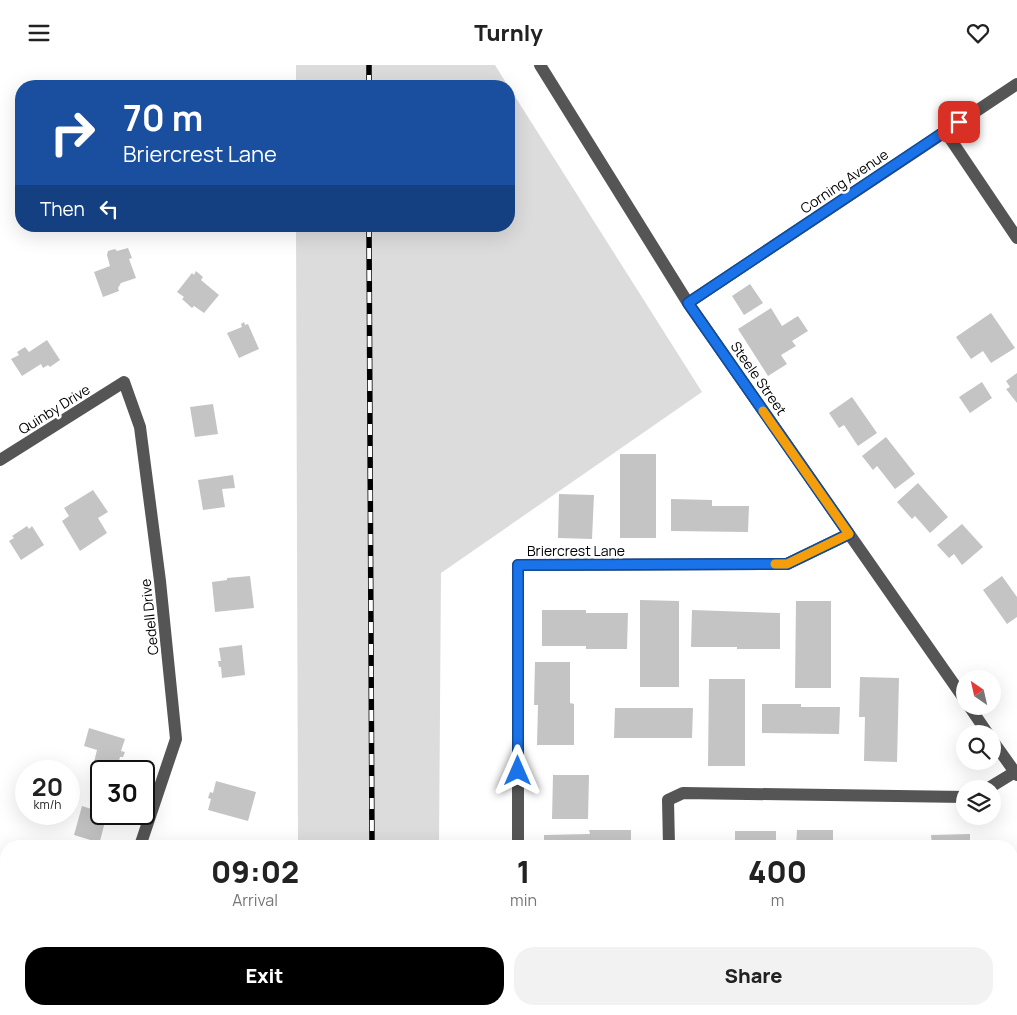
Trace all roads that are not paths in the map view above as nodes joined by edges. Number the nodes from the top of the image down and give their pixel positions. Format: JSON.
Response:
{"nodes":[{"id":1,"x":540,"y":65,"type":"edge"},
{"id":2,"x":1017,"y":84,"type":"edge"},
{"id":3,"x":945,"y":131,"type":"junction"},
{"id":4,"x":1017,"y":238,"type":"edge"},
{"id":5,"x":688,"y":303,"type":"junction"},
{"id":6,"x":124,"y":383,"type":"joint"},
{"id":7,"x":0,"y":460,"type":"edge"},
{"id":8,"x":849,"y":534,"type":"junction"},
{"id":9,"x":956,"y":687,"type":"edge"},
{"id":10,"x":1001,"y":752,"type":"edge"},
{"id":11,"x":1016,"y":773,"type":"edge"},
{"id":12,"x":1001,"y":781,"type":"edge"},
{"id":13,"x":956,"y":797,"type":"edge"},
{"id":14,"x":142,"y":840,"type":"edge"},
{"id":15,"x":518,"y":840,"type":"edge"},
{"id":16,"x":669,"y":840,"type":"edge"}],
"edges":[{"from":1,"to":5,"type":"street","name":"Steele Street"},
{"from":2,"to":3,"type":"street","name":"Corning Avenue"},
{"from":3,"to":4,"type":"street"},
{"from":3,"to":5,"type":"street","name":"Corning Avenue"},
{"from":5,"to":8,"type":"street","name":"Steele Street"},
{"from":6,"to":7,"type":"street","name":"Quinby Drive"},
{"from":6,"to":14,"type":"street","name":"Cedell Drive"},
{"from":8,"to":9,"type":"street","name":"Steele Street"},
{"from":8,"to":15,"type":"street","name":"Briercrest Lane"},
{"from":10,"to":11,"type":"street"},
{"from":11,"to":12,"type":"street"},
{"from":13,"to":16,"type":"street"}]}
